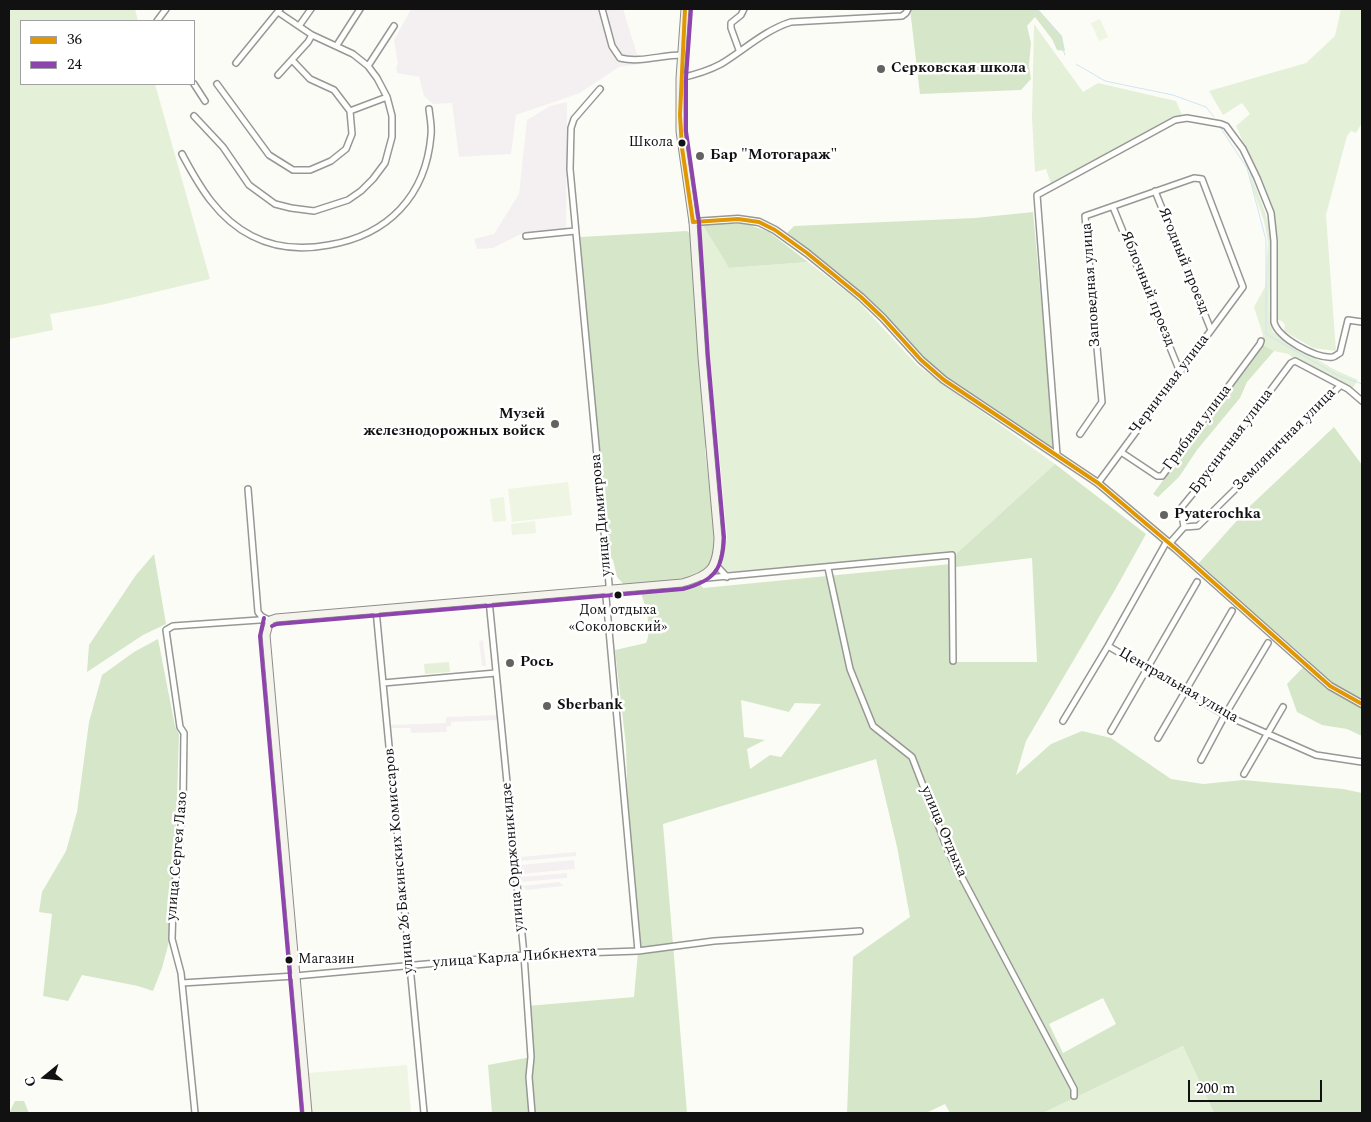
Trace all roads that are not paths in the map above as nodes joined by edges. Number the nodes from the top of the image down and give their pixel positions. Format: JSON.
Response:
{"nodes":[{"id":1,"x":166,"y":9,"type":"edge"},
{"id":2,"x":311,"y":9,"type":"edge"},
{"id":3,"x":360,"y":9,"type":"edge"},
{"id":4,"x":602,"y":9,"type":"edge"},
{"id":5,"x":685,"y":9,"type":"edge"},
{"id":6,"x":744,"y":9,"type":"edge"},
{"id":7,"x":908,"y":9,"type":"edge"},
{"id":8,"x":279,"y":10,"type":"edge"},
{"id":9,"x":158,"y":20,"type":"edge"},
{"id":10,"x":299,"y":26,"type":"junction"},
{"id":11,"x":394,"y":26,"type":"dead end"},
{"id":12,"x":312,"y":35,"type":"junction"},
{"id":13,"x":337,"y":45,"type":"junction"},
{"id":14,"x":739,"y":50,"type":"junction"},
{"id":15,"x":682,"y":55,"type":"junction"},
{"id":16,"x":292,"y":60,"type":"junction"},
{"id":17,"x":236,"y":63,"type":"dead end"},
{"id":18,"x":368,"y":66,"type":"junction"},
{"id":19,"x":278,"y":75,"type":"dead end"},
{"id":20,"x":680,"y":78,"type":"junction"},
{"id":21,"x":217,"y":84,"type":"dead end"},
{"id":22,"x":195,"y":85,"type":"edge"},
{"id":23,"x":600,"y":89,"type":"dead end"},
{"id":24,"x":387,"y":97,"type":"junction"},
{"id":25,"x":205,"y":100,"type":"dead end"},
{"id":26,"x":429,"y":109,"type":"dead end"},
{"id":27,"x":350,"y":111,"type":"junction"},
{"id":28,"x":194,"y":116,"type":"dead end"},
{"id":29,"x":182,"y":154,"type":"dead end"},
{"id":30,"x":1156,"y":192,"type":"junction"},
{"id":31,"x":1113,"y":207,"type":"junction"},
{"id":32,"x":693,"y":222,"type":"junction"},
{"id":33,"x":575,"y":230,"type":"junction"},
{"id":34,"x":526,"y":236,"type":"dead end"},
{"id":35,"x":1243,"y":287,"type":"joint"},
{"id":36,"x":1362,"y":322,"type":"edge"},
{"id":37,"x":1211,"y":330,"type":"junction"},
{"id":38,"x":1261,"y":341,"type":"dead end"},
{"id":39,"x":1180,"y":372,"type":"junction"},
{"id":40,"x":1340,"y":386,"type":"junction"},
{"id":41,"x":1362,"y":401,"type":"edge"},
{"id":42,"x":1080,"y":434,"type":"dead end"},
{"id":43,"x":1121,"y":452,"type":"junction"},
{"id":44,"x":1057,"y":455,"type":"junction"},
{"id":45,"x":1098,"y":483,"type":"junction"},
{"id":46,"x":248,"y":489,"type":"dead end"},
{"id":47,"x":1184,"y":527,"type":"junction"},
{"id":48,"x":1168,"y":542,"type":"junction"},
{"id":49,"x":715,"y":564,"type":"junction"},
{"id":50,"x":828,"y":568,"type":"junction"},
{"id":51,"x":700,"y":577,"type":"junction"},
{"id":52,"x":727,"y":577,"type":"junction"},
{"id":53,"x":1197,"y":582,"type":"dead end"},
{"id":54,"x":609,"y":590,"type":"junction"},
{"id":55,"x":489,"y":600,"type":"junction"},
{"id":56,"x":376,"y":610,"type":"junction"},
{"id":57,"x":1232,"y":610,"type":"dead end"},
{"id":58,"x":270,"y":620,"type":"junction"},
{"id":59,"x":1268,"y":643,"type":"dead end"},
{"id":60,"x":1108,"y":646,"type":"junction"},
{"id":61,"x":953,"y":661,"type":"dead end"},
{"id":62,"x":1147,"y":668,"type":"junction"},
{"id":63,"x":496,"y":673,"type":"junction"},
{"id":64,"x":383,"y":683,"type":"junction"},
{"id":65,"x":1186,"y":691,"type":"junction"},
{"id":66,"x":1362,"y":704,"type":"edge"},
{"id":67,"x":1283,"y":707,"type":"dead end"},
{"id":68,"x":1225,"y":715,"type":"junction"},
{"id":69,"x":1063,"y":721,"type":"dead end"},
{"id":70,"x":1111,"y":731,"type":"dead end"},
{"id":71,"x":1267,"y":734,"type":"junction"},
{"id":72,"x":1158,"y":738,"type":"dead end"},
{"id":73,"x":1200,"y":760,"type":"dead end"},
{"id":74,"x":1362,"y":762,"type":"edge"},
{"id":75,"x":1244,"y":774,"type":"dead end"},
{"id":76,"x":860,"y":931,"type":"dead end"},
{"id":77,"x":638,"y":951,"type":"junction"},
{"id":78,"x":524,"y":955,"type":"junction"},
{"id":79,"x":410,"y":965,"type":"junction"},
{"id":80,"x":295,"y":976,"type":"junction"},
{"id":81,"x":182,"y":983,"type":"junction"},
{"id":82,"x":1074,"y":1096,"type":"dead end"},
{"id":83,"x":195,"y":1113,"type":"edge"},
{"id":84,"x":308,"y":1113,"type":"edge"},
{"id":85,"x":424,"y":1113,"type":"edge"},
{"id":86,"x":532,"y":1113,"type":"edge"}],
"edges":[{"from":1,"to":9,"type":"street"},
{"from":2,"to":10,"type":"street"},
{"from":3,"to":13,"type":"street"},
{"from":4,"to":15,"type":"street"},
{"from":5,"to":15,"type":"main road"},
{"from":6,"to":14,"type":"street"},
{"from":7,"to":14,"type":"street"},
{"from":8,"to":10,"type":"street"},
{"from":8,"to":17,"type":"street"},
{"from":10,"to":12,"type":"street"},
{"from":11,"to":18,"type":"street"},
{"from":12,"to":13,"type":"street"},
{"from":12,"to":16,"type":"street"},
{"from":13,"to":18,"type":"street"},
{"from":14,"to":20,"type":"street"},
{"from":15,"to":20,"type":"main road"},
{"from":16,"to":19,"type":"street"},
{"from":16,"to":27,"type":"street"},
{"from":18,"to":24,"type":"street"},
{"from":20,"to":32,"type":"main road"},
{"from":21,"to":27,"type":"street"},
{"from":22,"to":25,"type":"street"},
{"from":23,"to":33,"type":"street","name":"улица Димитрова"},
{"from":24,"to":27,"type":"street"},
{"from":24,"to":28,"type":"street"},
{"from":26,"to":29,"type":"street"},
{"from":30,"to":31,"type":"street","name":"Заповедная улица"},
{"from":30,"to":35,"type":"street","name":"Заповедная улица"},
{"from":30,"to":37,"type":"street","name":"Ягодный проезд"},
{"from":31,"to":39,"type":"street","name":"Яблочный проезд"},
{"from":31,"to":42,"type":"street","name":"Заповедная улица"},
{"from":32,"to":44,"type":"street"},
{"from":32,"to":49,"type":"main road"},
{"from":33,"to":34,"type":"street"},
{"from":33,"to":54,"type":"street","name":"улица Димитрова"},
{"from":35,"to":37,"type":"street","name":"Черничная улица"},
{"from":36,"to":44,"type":"street"},
{"from":37,"to":39,"type":"street","name":"Черничная улица"},
{"from":38,"to":43,"type":"street","name":"Грибная улица"},
{"from":39,"to":43,"type":"street","name":"Черничная улица"},
{"from":40,"to":41,"type":"street"},
{"from":40,"to":47,"type":"street","name":"Земляничная улица"},
{"from":40,"to":47,"type":"street","name":"Брусничная улица"},
{"from":43,"to":45,"type":"street","name":"Черничная улица"},
{"from":44,"to":45,"type":"street"},
{"from":45,"to":48,"type":"street"},
{"from":46,"to":58,"type":"street"},
{"from":47,"to":48,"type":"street"},
{"from":48,"to":60,"type":"street"},
{"from":48,"to":66,"type":"street"},
{"from":49,"to":51,"type":"main road"},
{"from":49,"to":52,"type":"street"},
{"from":50,"to":52,"type":"street"},
{"from":50,"to":61,"type":"street"},
{"from":50,"to":82,"type":"street","name":"улица Отдыха"},
{"from":51,"to":52,"type":"street"},
{"from":51,"to":54,"type":"main road"},
{"from":53,"to":62,"type":"street"},
{"from":54,"to":55,"type":"main road"},
{"from":54,"to":77,"type":"street","name":"улица Димитрова"},
{"from":55,"to":56,"type":"main road"},
{"from":55,"to":63,"type":"street","name":"улица Орджоникидзе"},
{"from":56,"to":58,"type":"main road"},
{"from":56,"to":64,"type":"street","name":"улица 26 Бакинских Комиссаров"},
{"from":57,"to":65,"type":"street"},
{"from":58,"to":80,"type":"main road"},
{"from":58,"to":81,"type":"street","name":"улица Сергея Лазо"},
{"from":59,"to":68,"type":"street"},
{"from":60,"to":62,"type":"street","name":"Центральная улица"},
{"from":60,"to":69,"type":"street"},
{"from":62,"to":65,"type":"street","name":"Центральная улица"},
{"from":62,"to":70,"type":"street"},
{"from":63,"to":64,"type":"street"},
{"from":63,"to":78,"type":"street","name":"улица Орджоникидзе"},
{"from":64,"to":79,"type":"street","name":"улица 26 Бакинских Комиссаров"},
{"from":65,"to":68,"type":"street","name":"Центральная улица"},
{"from":65,"to":72,"type":"street"},
{"from":67,"to":71,"type":"street"},
{"from":68,"to":71,"type":"street","name":"Центральная улица"},
{"from":68,"to":73,"type":"street"},
{"from":71,"to":74,"type":"street","name":"Центральная улица"},
{"from":71,"to":75,"type":"street"},
{"from":76,"to":77,"type":"street","name":"улица Карла Либкнехта"},
{"from":77,"to":78,"type":"street","name":"улица Карла Либкнехта"},
{"from":78,"to":79,"type":"street","name":"улица Карла Либкнехта"},
{"from":78,"to":86,"type":"street","name":"улица Орджоникидзе"},
{"from":79,"to":80,"type":"street","name":"улица Карла Либкнехта"},
{"from":79,"to":85,"type":"street","name":"улица 26 Бакинских Комиссаров"},
{"from":80,"to":81,"type":"street","name":"улица Карла Либкнехта"},
{"from":80,"to":84,"type":"main road"},
{"from":81,"to":83,"type":"street","name":"улица Сергея Лазо"}]}
